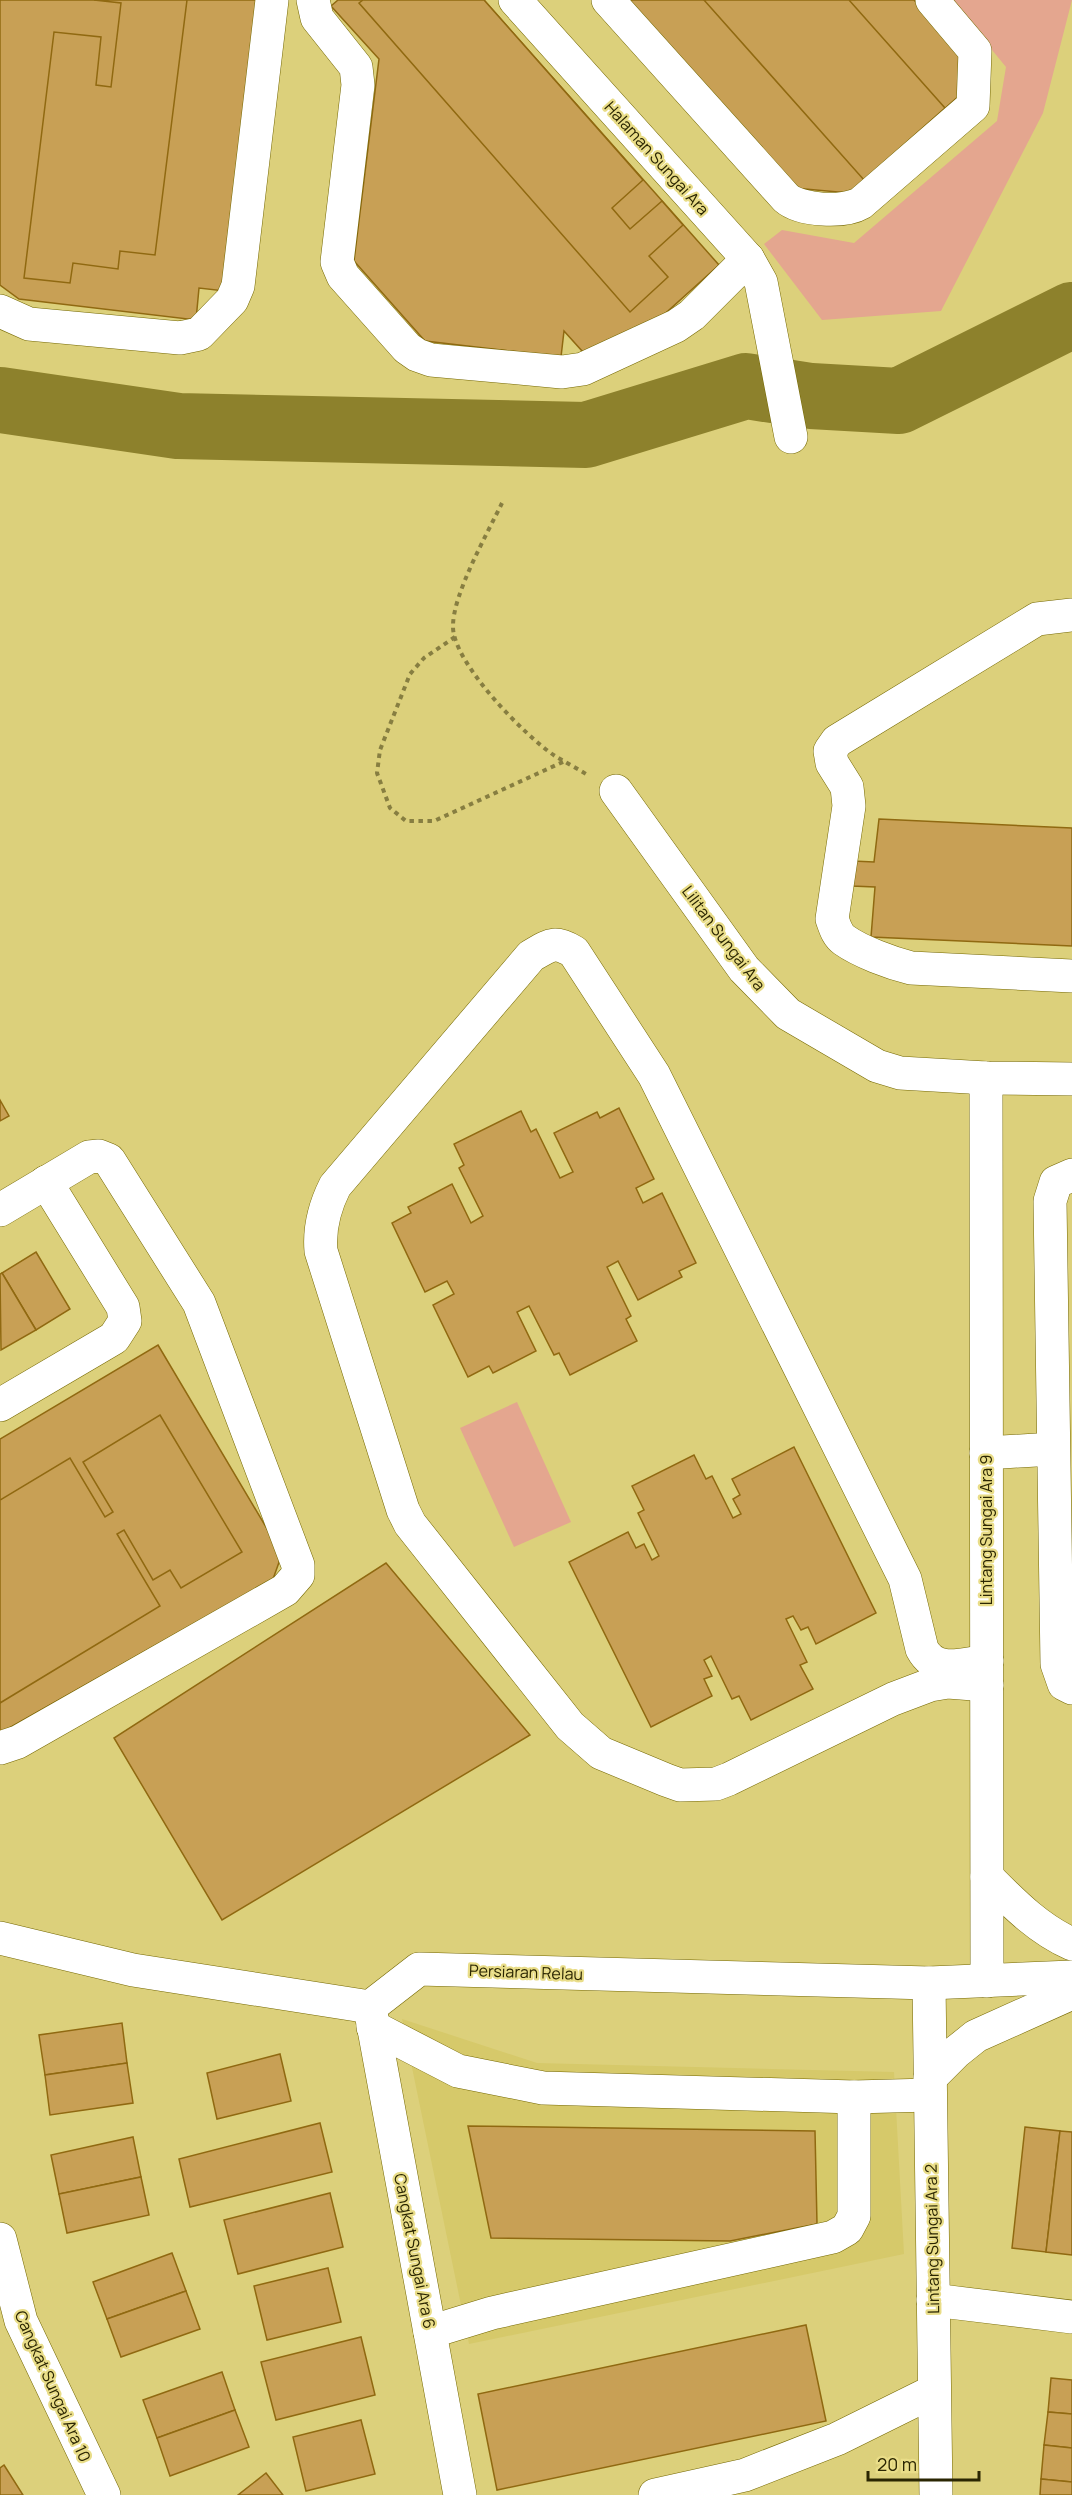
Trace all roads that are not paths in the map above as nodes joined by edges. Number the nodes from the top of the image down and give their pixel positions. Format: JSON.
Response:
{"nodes":[{"id":1,"x":272,"y":0,"type":"edge"},
{"id":2,"x":313,"y":0,"type":"edge"},
{"id":3,"x":515,"y":0,"type":"edge"},
{"id":4,"x":608,"y":0,"type":"edge"},
{"id":5,"x":932,"y":0,"type":"edge"},
{"id":6,"x":748,"y":259,"type":"junction"},
{"id":7,"x":0,"y":311,"type":"edge"},
{"id":8,"x":791,"y":437,"type":"dead end"},
{"id":9,"x":1072,"y":615,"type":"edge"},
{"id":10,"x":616,"y":791,"type":"road end"},
{"id":11,"x":1072,"y":976,"type":"edge"},
{"id":12,"x":986,"y":1078,"type":"junction"},
{"id":13,"x":1072,"y":1079,"type":"edge"},
{"id":14,"x":1072,"y":1175,"type":"edge"},
{"id":15,"x":46,"y":1182,"type":"junction"},
{"id":16,"x":0,"y":1210,"type":"edge"},
{"id":17,"x":0,"y":1405,"type":"edge"},
{"id":18,"x":1053,"y":1449,"type":"junction"},
{"id":19,"x":986,"y":1453,"type":"junction"},
{"id":20,"x":987,"y":1673,"type":"junction"},
{"id":21,"x":1072,"y":1688,"type":"edge"},
{"id":22,"x":0,"y":1748,"type":"edge"},
{"id":23,"x":987,"y":1877,"type":"junction"},
{"id":24,"x":0,"y":1938,"type":"edge"},
{"id":25,"x":1072,"y":1944,"type":"edge"},
{"id":26,"x":1072,"y":1977,"type":"edge"},
{"id":27,"x":987,"y":1981,"type":"junction"},
{"id":28,"x":929,"y":1983,"type":"junction"},
{"id":29,"x":1072,"y":1993,"type":"edge"},
{"id":30,"x":371,"y":2017,"type":"junction"},
{"id":31,"x":930,"y":2086,"type":"junction"},
{"id":32,"x":854,"y":2097,"type":"junction"},
{"id":33,"x":0,"y":2239,"type":"edge"},
{"id":34,"x":933,"y":2300,"type":"junction"},
{"id":35,"x":1072,"y":2317,"type":"edge"},
{"id":36,"x":430,"y":2332,"type":"junction"},
{"id":37,"x":934,"y":2391,"type":"junction"},
{"id":38,"x":104,"y":2495,"type":"edge"},
{"id":39,"x":460,"y":2495,"type":"edge"},
{"id":40,"x":655,"y":2495,"type":"edge"},
{"id":41,"x":936,"y":2495,"type":"edge"}],
"edges":[{"from":1,"to":7,"type":"street"},
{"from":2,"to":6,"type":"street"},
{"from":3,"to":6,"type":"street","name":"Halaman Sungai Ara"},
{"from":4,"to":5,"type":"street"},
{"from":6,"to":8,"type":"street","name":"Halaman Sungai Ara"},
{"from":9,"to":11,"type":"street"},
{"from":10,"to":12,"type":"street","name":"Lilitan Sungai Ara"},
{"from":12,"to":13,"type":"street","name":"Lilitan Sungai Ara"},
{"from":12,"to":19,"type":"street","name":"Lintang Sungai Ara 9"},
{"from":14,"to":18,"type":"street"},
{"from":15,"to":16,"type":"street"},
{"from":15,"to":17,"type":"street"},
{"from":15,"to":22,"type":"street"},
{"from":18,"to":19,"type":"street"},
{"from":18,"to":21,"type":"street"},
{"from":19,"to":20,"type":"street","name":"Lintang Sungai Ara 9"},
{"from":20,"to":20,"type":"street"},
{"from":20,"to":23,"type":"street","name":"Lintang Sungai Ara 9"},
{"from":23,"to":25,"type":"street"},
{"from":23,"to":27,"type":"street","name":"Lintang Sungai Ara 9"},
{"from":24,"to":30,"type":"street"},
{"from":26,"to":27,"type":"street","name":"Persiaran Relau"},
{"from":27,"to":28,"type":"street","name":"Persiaran Relau"},
{"from":28,"to":30,"type":"street","name":"Persiaran Relau"},
{"from":28,"to":31,"type":"street","name":"Lintang Sungai Ara 2"},
{"from":29,"to":31,"type":"street"},
{"from":30,"to":32,"type":"street"},
{"from":30,"to":36,"type":"street","name":"Cangkat Sungai Ara 6"},
{"from":31,"to":32,"type":"street"},
{"from":31,"to":34,"type":"street","name":"Lintang Sungai Ara 2"},
{"from":32,"to":36,"type":"street"},
{"from":33,"to":38,"type":"street","name":"Cangkat Sungai Ara 10"},
{"from":34,"to":35,"type":"street"},
{"from":34,"to":37,"type":"street","name":"Lintang Sungai Ara 2"},
{"from":36,"to":39,"type":"street","name":"Cangkat Sungai Ara 6"},
{"from":37,"to":40,"type":"street"},
{"from":37,"to":41,"type":"street","name":"Lintang Sungai Ara 2"}]}
